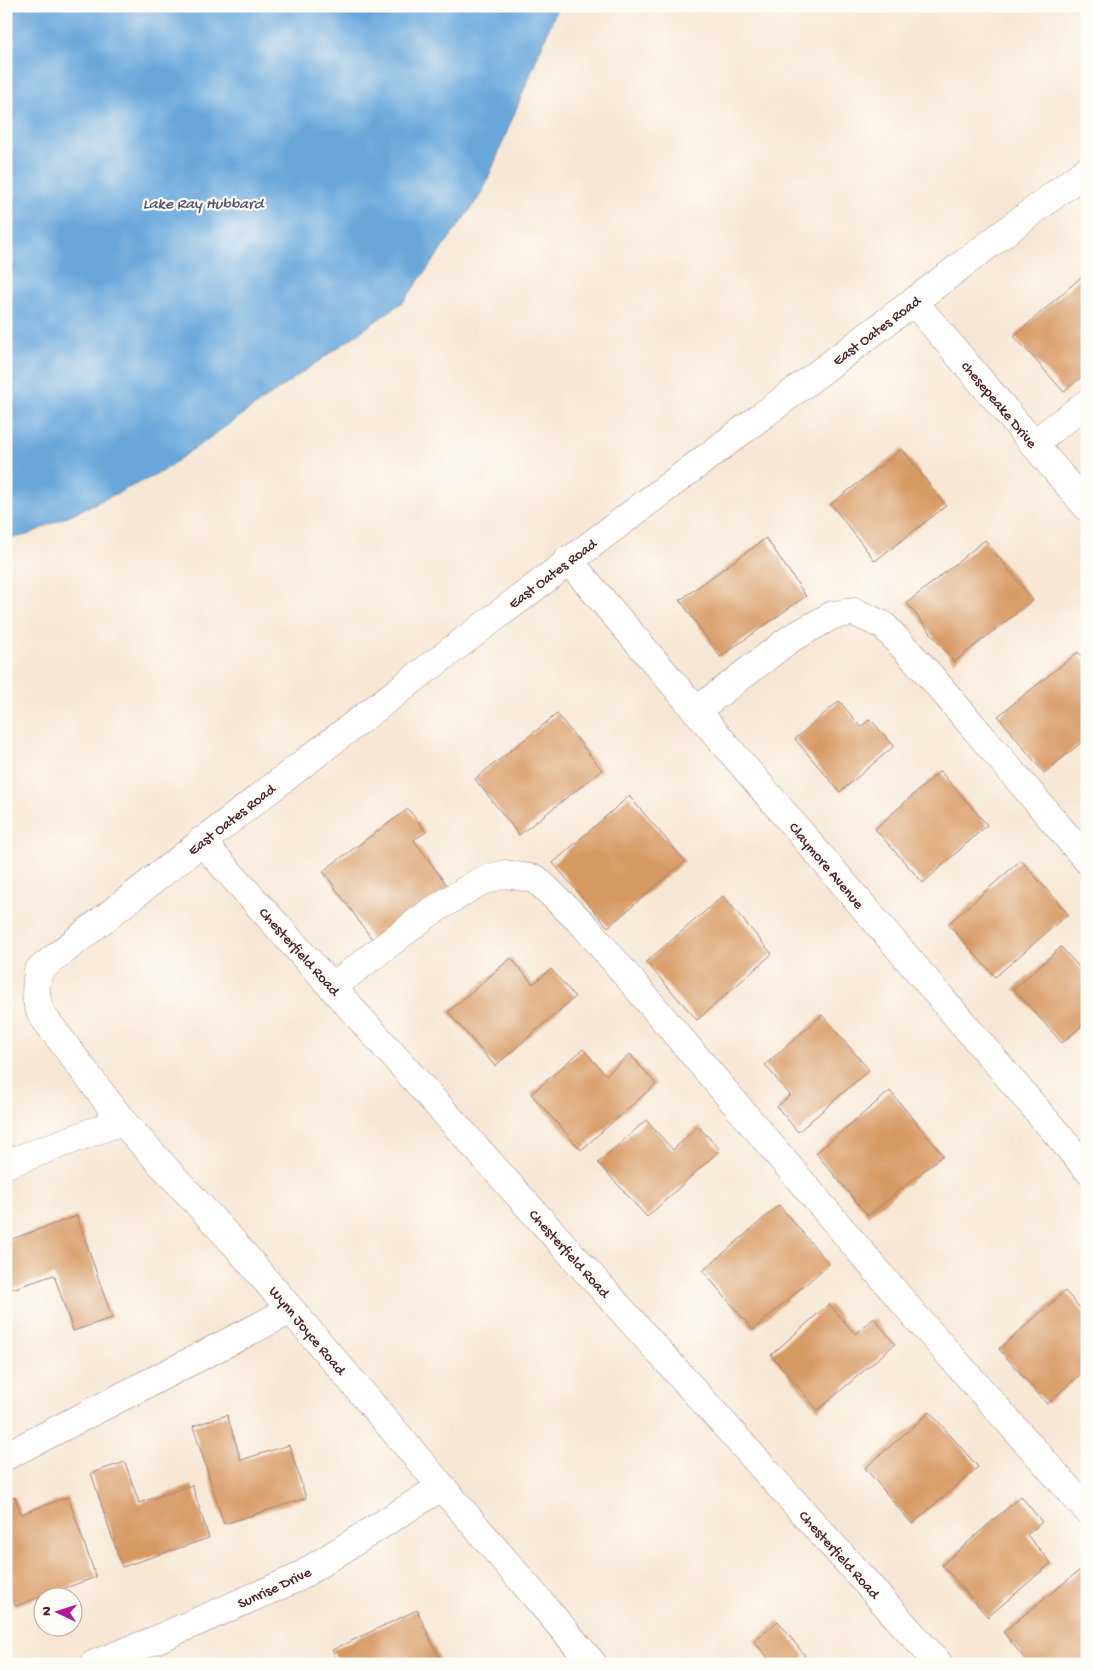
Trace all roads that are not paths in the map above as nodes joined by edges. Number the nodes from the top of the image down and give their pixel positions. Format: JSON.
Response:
{"nodes":[{"id":1,"x":1087,"y":170,"type":"edge"},
{"id":2,"x":914,"y":302,"type":"junction"},
{"id":3,"x":1087,"y":403,"type":"edge"},
{"id":4,"x":1033,"y":444,"type":"junction"},
{"id":5,"x":1087,"y":507,"type":"edge"},
{"id":6,"x":568,"y":560,"type":"junction"},
{"id":7,"x":696,"y":711,"type":"junction"},
{"id":8,"x":201,"y":841,"type":"junction"},
{"id":9,"x":1087,"y":860,"type":"edge"},
{"id":10,"x":332,"y":987,"type":"junction"},
{"id":11,"x":35,"y":990,"type":"joint"},
{"id":12,"x":122,"y":1121,"type":"junction"},
{"id":13,"x":6,"y":1164,"type":"edge"},
{"id":14,"x":1087,"y":1169,"type":"edge"},
{"id":15,"x":291,"y":1310,"type":"junction"},
{"id":16,"x":6,"y":1456,"type":"edge"},
{"id":17,"x":441,"y":1487,"type":"junction"},
{"id":18,"x":1087,"y":1510,"type":"edge"},
{"id":19,"x":926,"y":1659,"type":"edge"},
{"id":20,"x":589,"y":1662,"type":"edge"},
{"id":21,"x":94,"y":1664,"type":"edge"}],
"edges":[{"from":1,"to":2,"type":"street","name":"East Oates Road"},
{"from":2,"to":4,"type":"street","name":"chesepeake Drive"},
{"from":2,"to":6,"type":"street","name":"East Oates Road"},
{"from":3,"to":4,"type":"street"},
{"from":4,"to":5,"type":"street","name":"chesepeake Drive"},
{"from":6,"to":7,"type":"street","name":"Claymore Avenue"},
{"from":6,"to":8,"type":"street","name":"East Oates Road"},
{"from":7,"to":9,"type":"street"},
{"from":7,"to":14,"type":"street","name":"Claymore Avenue"},
{"from":8,"to":10,"type":"street","name":"Chesterfield Road"},
{"from":8,"to":11,"type":"street","name":"East Oates Road"},
{"from":10,"to":18,"type":"street"},
{"from":10,"to":19,"type":"street","name":"Chesterfield Road"},
{"from":11,"to":12,"type":"street","name":"Wynn Joyce Road"},
{"from":12,"to":13,"type":"street"},
{"from":12,"to":15,"type":"street","name":"Wynn Joyce Road"},
{"from":15,"to":16,"type":"street"},
{"from":15,"to":17,"type":"street","name":"Wynn Joyce Road"},
{"from":17,"to":20,"type":"street","name":"Wynn Joyce Road"},
{"from":17,"to":21,"type":"street","name":"Sunrise Drive"}]}
